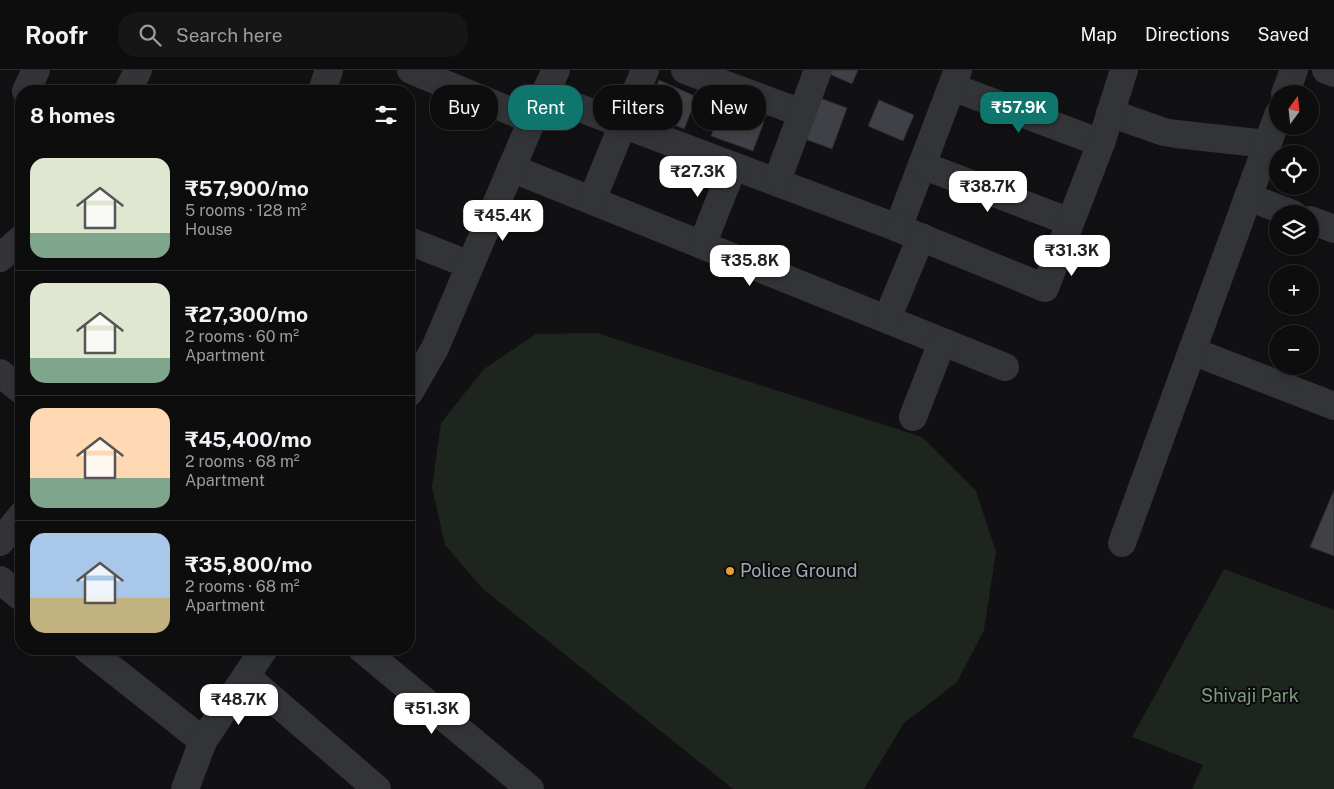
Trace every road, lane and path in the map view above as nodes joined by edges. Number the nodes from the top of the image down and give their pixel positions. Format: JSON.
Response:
{"nodes":[{"id":1,"x":36,"y":70,"type":"edge"},
{"id":2,"x":138,"y":70,"type":"edge"},
{"id":3,"x":329,"y":70,"type":"edge"},
{"id":4,"x":411,"y":70,"type":"edge"},
{"id":5,"x":556,"y":70,"type":"edge"},
{"id":6,"x":645,"y":70,"type":"edge"},
{"id":7,"x":685,"y":70,"type":"edge"},
{"id":8,"x":818,"y":70,"type":"edge"},
{"id":9,"x":1124,"y":70,"type":"edge"},
{"id":10,"x":1294,"y":70,"type":"edge"},
{"id":11,"x":1326,"y":70,"type":"edge"},
{"id":12,"x":1334,"y":73,"type":"edge"},
{"id":13,"x":955,"y":78,"type":"edge"},
{"id":14,"x":29,"y":85,"type":"edge"},
{"id":15,"x":131,"y":85,"type":"edge"},
{"id":16,"x":324,"y":85,"type":"edge"},
{"id":17,"x":550,"y":85,"type":"edge"},
{"id":18,"x":639,"y":85,"type":"edge"},
{"id":19,"x":1288,"y":85,"type":"edge"},
{"id":20,"x":508,"y":110,"type":"edge"},
{"id":21,"x":802,"y":113,"type":"junction"},
{"id":22,"x":1110,"y":113,"type":"junction"},
{"id":23,"x":528,"y":130,"type":"edge"},
{"id":24,"x":620,"y":130,"type":"edge"},
{"id":25,"x":638,"y":130,"type":"edge"},
{"id":26,"x":1270,"y":135,"type":"edge"},
{"id":27,"x":1101,"y":142,"type":"junction"},
{"id":28,"x":1267,"y":144,"type":"junction"},
{"id":29,"x":922,"y":164,"type":"junction"},
{"id":30,"x":733,"y":166,"type":"junction"},
{"id":31,"x":512,"y":168,"type":"junction"},
{"id":32,"x":777,"y":181,"type":"junction"},
{"id":33,"x":1248,"y":197,"type":"junction"},
{"id":34,"x":592,"y":200,"type":"junction"},
{"id":35,"x":1269,"y":205,"type":"edge"},
{"id":36,"x":1070,"y":222,"type":"junction"},
{"id":37,"x":1319,"y":223,"type":"edge"},
{"id":38,"x":1334,"y":229,"type":"edge"},
{"id":39,"x":909,"y":232,"type":"junction"},
{"id":40,"x":415,"y":243,"type":"edge"},
{"id":41,"x":15,"y":244,"type":"edge"},
{"id":42,"x":702,"y":245,"type":"junction"},
{"id":43,"x":0,"y":258,"type":"edge"},
{"id":44,"x":470,"y":265,"type":"junction"},
{"id":45,"x":887,"y":320,"type":"junction"},
{"id":46,"x":942,"y":342,"type":"junction"},
{"id":47,"x":1192,"y":351,"type":"junction"},
{"id":48,"x":1005,"y":367,"type":"dead end"},
{"id":49,"x":0,"y":373,"type":"edge"},
{"id":50,"x":415,"y":383,"type":"edge"},
{"id":51,"x":15,"y":385,"type":"edge"},
{"id":52,"x":1334,"y":406,"type":"edge"},
{"id":53,"x":913,"y":417,"type":"dead end"},
{"id":54,"x":15,"y":523,"type":"edge"},
{"id":55,"x":0,"y":542,"type":"edge"},
{"id":56,"x":1122,"y":543,"type":"dead end"},
{"id":57,"x":0,"y":580,"type":"edge"},
{"id":58,"x":15,"y":592,"type":"edge"},
{"id":59,"x":104,"y":655,"type":"edge"},
{"id":60,"x":260,"y":655,"type":"edge"},
{"id":61,"x":369,"y":655,"type":"edge"},
{"id":62,"x":247,"y":677,"type":"junction"},
{"id":63,"x":203,"y":741,"type":"junction"},
{"id":64,"x":185,"y":789,"type":"edge"},
{"id":65,"x":377,"y":789,"type":"edge"},
{"id":66,"x":530,"y":789,"type":"edge"}],
"edges":[{"from":1,"to":14,"type":"street"},
{"from":2,"to":15,"type":"street"},
{"from":3,"to":16,"type":"street"},
{"from":4,"to":20,"type":"street"},
{"from":5,"to":17,"type":"street"},
{"from":6,"to":18,"type":"street"},
{"from":7,"to":21,"type":"street"},
{"from":8,"to":21,"type":"street"},
{"from":9,"to":22,"type":"street"},
{"from":10,"to":19,"type":"street"},
{"from":11,"to":12,"type":"street"},
{"from":13,"to":27,"type":"street"},
{"from":13,"to":29,"type":"street"},
{"from":21,"to":32,"type":"street"},
{"from":22,"to":27,"type":"street"},
{"from":22,"to":28,"type":"street"},
{"from":23,"to":31,"type":"street"},
{"from":24,"to":34,"type":"street"},
{"from":25,"to":30,"type":"street"},
{"from":26,"to":28,"type":"street"},
{"from":27,"to":36,"type":"street"},
{"from":28,"to":33,"type":"street"},
{"from":29,"to":36,"type":"street"},
{"from":29,"to":39,"type":"street"},
{"from":30,"to":32,"type":"street"},
{"from":30,"to":42,"type":"street"},
{"from":31,"to":34,"type":"street"},
{"from":31,"to":44,"type":"street"},
{"from":32,"to":39,"type":"street"},
{"from":33,"to":35,"type":"street"},
{"from":33,"to":47,"type":"street"},
{"from":34,"to":42,"type":"street"},
{"from":36,"to":39,"type":"street"},
{"from":37,"to":38,"type":"street"},
{"from":39,"to":45,"type":"street"},
{"from":40,"to":44,"type":"street"},
{"from":41,"to":43,"type":"street"},
{"from":42,"to":45,"type":"street"},
{"from":44,"to":50,"type":"street"},
{"from":45,"to":46,"type":"street"},
{"from":46,"to":48,"type":"street"},
{"from":46,"to":53,"type":"street"},
{"from":47,"to":52,"type":"street"},
{"from":47,"to":56,"type":"street"},
{"from":49,"to":51,"type":"street"},
{"from":54,"to":55,"type":"street"},
{"from":57,"to":58,"type":"street"},
{"from":59,"to":63,"type":"street"},
{"from":60,"to":62,"type":"street"},
{"from":61,"to":66,"type":"street"},
{"from":62,"to":63,"type":"street"},
{"from":62,"to":65,"type":"street"},
{"from":63,"to":64,"type":"street"}]}
